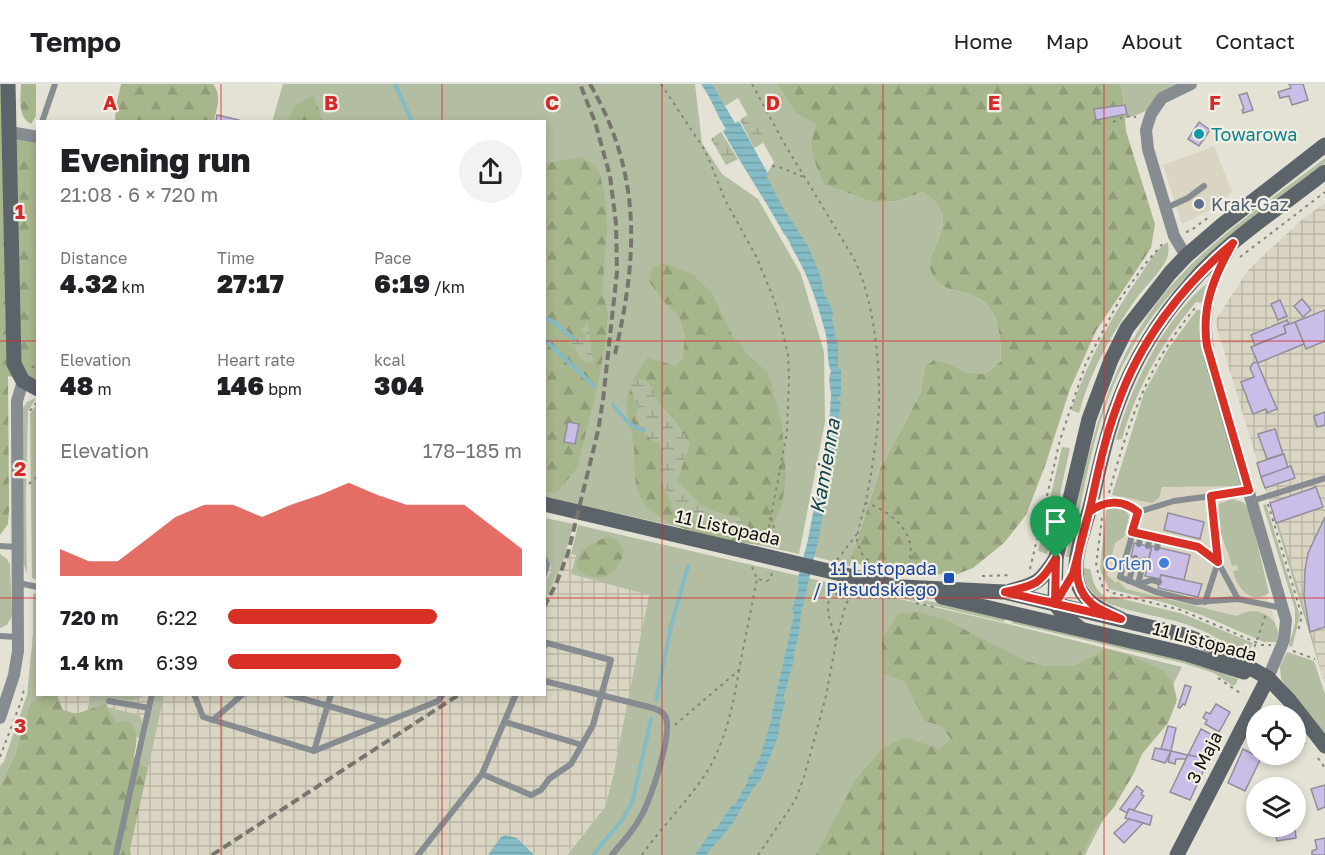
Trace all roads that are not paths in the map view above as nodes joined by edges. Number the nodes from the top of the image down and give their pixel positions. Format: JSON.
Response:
{"nodes":[{"id":1,"x":8,"y":84,"type":"edge"},
{"id":2,"x":55,"y":84,"type":"edge"},
{"id":3,"x":1191,"y":84,"type":"edge"},
{"id":4,"x":43,"y":120,"type":"edge"},
{"id":5,"x":10,"y":132,"type":"junction"},
{"id":6,"x":36,"y":136,"type":"edge"},
{"id":7,"x":1325,"y":145,"type":"edge"},
{"id":8,"x":1325,"y":172,"type":"edge"},
{"id":9,"x":1204,"y":186,"type":"dead end"},
{"id":10,"x":1166,"y":208,"type":"junction"},
{"id":11,"x":1237,"y":250,"type":"junction"},
{"id":12,"x":1186,"y":256,"type":"junction"},
{"id":13,"x":22,"y":381,"type":"junction"},
{"id":14,"x":36,"y":388,"type":"edge"},
{"id":15,"x":1325,"y":478,"type":"edge"},
{"id":16,"x":1211,"y":496,"type":"junction"},
{"id":17,"x":1251,"y":496,"type":"junction"},
{"id":18,"x":546,"y":505,"type":"edge"},
{"id":19,"x":1089,"y":512,"type":"junction"},
{"id":20,"x":1138,"y":512,"type":"junction"},
{"id":21,"x":1132,"y":532,"type":"junction"},
{"id":22,"x":1141,"y":534,"type":"junction"},
{"id":23,"x":1151,"y":536,"type":"junction"},
{"id":24,"x":1159,"y":538,"type":"junction"},
{"id":25,"x":1139,"y":544,"type":"dead end"},
{"id":26,"x":0,"y":546,"type":"edge"},
{"id":27,"x":1148,"y":546,"type":"dead end"},
{"id":28,"x":17,"y":547,"type":"junction"},
{"id":29,"x":1157,"y":548,"type":"dead end"},
{"id":30,"x":1056,"y":558,"type":"junction"},
{"id":31,"x":1135,"y":558,"type":"dead end"},
{"id":32,"x":1144,"y":560,"type":"dead end"},
{"id":33,"x":1076,"y":562,"type":"junction"},
{"id":34,"x":1218,"y":562,"type":"junction"},
{"id":35,"x":1129,"y":581,"type":"junction"},
{"id":36,"x":1159,"y":582,"type":"dead end"},
{"id":37,"x":18,"y":583,"type":"junction"},
{"id":38,"x":1138,"y":585,"type":"junction"},
{"id":39,"x":36,"y":587,"type":"edge"},
{"id":40,"x":903,"y":587,"type":"junction"},
{"id":41,"x":1200,"y":591,"type":"dead end"},
{"id":42,"x":1005,"y":592,"type":"junction"},
{"id":43,"x":1208,"y":593,"type":"junction"},
{"id":44,"x":1238,"y":599,"type":"junction"},
{"id":45,"x":1205,"y":602,"type":"junction"},
{"id":46,"x":1055,"y":604,"type":"junction"},
{"id":47,"x":1283,"y":608,"type":"junction"},
{"id":48,"x":1016,"y":614,"type":"junction"},
{"id":49,"x":1121,"y":619,"type":"junction"},
{"id":50,"x":1081,"y":629,"type":"junction"},
{"id":51,"x":0,"y":636,"type":"edge"},
{"id":52,"x":18,"y":637,"type":"junction"},
{"id":53,"x":546,"y":644,"type":"edge"},
{"id":54,"x":1268,"y":678,"type":"junction"},
{"id":55,"x":546,"y":681,"type":"edge"},
{"id":56,"x":602,"y":695,"type":"junction"},
{"id":57,"x":152,"y":696,"type":"edge"},
{"id":58,"x":195,"y":696,"type":"edge"},
{"id":59,"x":241,"y":696,"type":"edge"},
{"id":60,"x":293,"y":696,"type":"edge"},
{"id":61,"x":330,"y":696,"type":"edge"},
{"id":62,"x":442,"y":696,"type":"edge"},
{"id":63,"x":515,"y":696,"type":"edge"},
{"id":64,"x":109,"y":701,"type":"dead end"},
{"id":65,"x":327,"y":706,"type":"junction"},
{"id":66,"x":149,"y":708,"type":"junction"},
{"id":67,"x":0,"y":718,"type":"edge"},
{"id":68,"x":213,"y":720,"type":"junction"},
{"id":69,"x":505,"y":722,"type":"junction"},
{"id":70,"x":385,"y":723,"type":"junction"},
{"id":71,"x":582,"y":745,"type":"junction"},
{"id":72,"x":1325,"y":746,"type":"edge"},
{"id":73,"x":314,"y":751,"type":"junction"},
{"id":74,"x":482,"y":774,"type":"junction"},
{"id":75,"x":116,"y":855,"type":"edge"},
{"id":76,"x":418,"y":855,"type":"edge"},
{"id":77,"x":612,"y":855,"type":"edge"},
{"id":78,"x":1177,"y":855,"type":"edge"}],
"edges":[{"from":1,"to":5,"type":"street"},
{"from":2,"to":4,"type":"lane"},
{"from":3,"to":10,"type":"street"},
{"from":5,"to":6,"type":"street"},
{"from":5,"to":13,"type":"street"},
{"from":7,"to":12,"type":"street"},
{"from":8,"to":11,"type":"street"},
{"from":9,"to":10,"type":"lane"},
{"from":10,"to":12,"type":"street"},
{"from":11,"to":17,"type":"street"},
{"from":11,"to":19,"type":"street"},
{"from":12,"to":30,"type":"street"},
{"from":13,"to":14,"type":"street"},
{"from":13,"to":28,"type":"street"},
{"from":15,"to":17,"type":"lane"},
{"from":16,"to":17,"type":"lane"},
{"from":16,"to":20,"type":"lane"},
{"from":16,"to":34,"type":"lane"},
{"from":17,"to":47,"type":"street"},
{"from":18,"to":40,"type":"street","name":"11 Listopada","bridge":true},
{"from":19,"to":20,"type":"lane"},
{"from":19,"to":33,"type":"street"},
{"from":20,"to":21,"type":"lane"},
{"from":21,"to":22,"type":"lane"},
{"from":21,"to":35,"type":"lane"},
{"from":22,"to":23,"type":"lane"},
{"from":22,"to":25,"type":"lane"},
{"from":23,"to":24,"type":"lane"},
{"from":23,"to":27,"type":"lane"},
{"from":24,"to":29,"type":"lane"},
{"from":24,"to":34,"type":"lane"},
{"from":26,"to":28,"type":"lane"},
{"from":28,"to":37,"type":"street"},
{"from":30,"to":42,"type":"street"},
{"from":30,"to":46,"type":"street"},
{"from":31,"to":35,"type":"lane"},
{"from":32,"to":38,"type":"lane"},
{"from":33,"to":46,"type":"street"},
{"from":33,"to":49,"type":"street"},
{"from":34,"to":43,"type":"lane"},
{"from":34,"to":44,"type":"lane"},
{"from":35,"to":38,"type":"lane"},
{"from":36,"to":38,"type":"lane"},
{"from":37,"to":39,"type":"lane"},
{"from":37,"to":52,"type":"street"},
{"from":38,"to":45,"type":"lane"},
{"from":40,"to":42,"type":"street","name":"11 Listopada"},
{"from":40,"to":48,"type":"street","name":"11 Listopada"},
{"from":41,"to":43,"type":"lane"},
{"from":42,"to":46,"type":"street","name":"11 Listopada"},
{"from":43,"to":45,"type":"lane"},
{"from":44,"to":45,"type":"lane"},
{"from":44,"to":47,"type":"lane"},
{"from":46,"to":48,"type":"street"},
{"from":46,"to":49,"type":"street","name":"11 Listopada"},
{"from":46,"to":50,"type":"street"},
{"from":47,"to":54,"type":"street"},
{"from":48,"to":50,"type":"street","name":"11 Listopada"},
{"from":49,"to":54,"type":"street","name":"11 Listopada"},
{"from":50,"to":54,"type":"street","name":"11 Listopada"},
{"from":51,"to":52,"type":"lane"},
{"from":52,"to":67,"type":"street"},
{"from":53,"to":56,"type":"lane"},
{"from":54,"to":72,"type":"street"},
{"from":54,"to":78,"type":"street","name":"3 Maja"},
{"from":55,"to":56,"type":"lane"},
{"from":56,"to":71,"type":"lane"},
{"from":56,"to":77,"type":"lane"},
{"from":57,"to":66,"type":"lane"},
{"from":58,"to":68,"type":"lane"},
{"from":59,"to":68,"type":"lane"},
{"from":60,"to":65,"type":"lane"},
{"from":61,"to":65,"type":"lane"},
{"from":62,"to":70,"type":"lane"},
{"from":63,"to":69,"type":"lane"},
{"from":64,"to":66,"type":"lane"},
{"from":65,"to":70,"type":"lane"},
{"from":65,"to":73,"type":"lane"},
{"from":66,"to":75,"type":"lane"},
{"from":68,"to":73,"type":"lane"},
{"from":69,"to":71,"type":"lane"},
{"from":69,"to":74,"type":"lane"},
{"from":70,"to":73,"type":"lane"},
{"from":71,"to":74,"type":"lane"},
{"from":74,"to":76,"type":"lane"}]}
